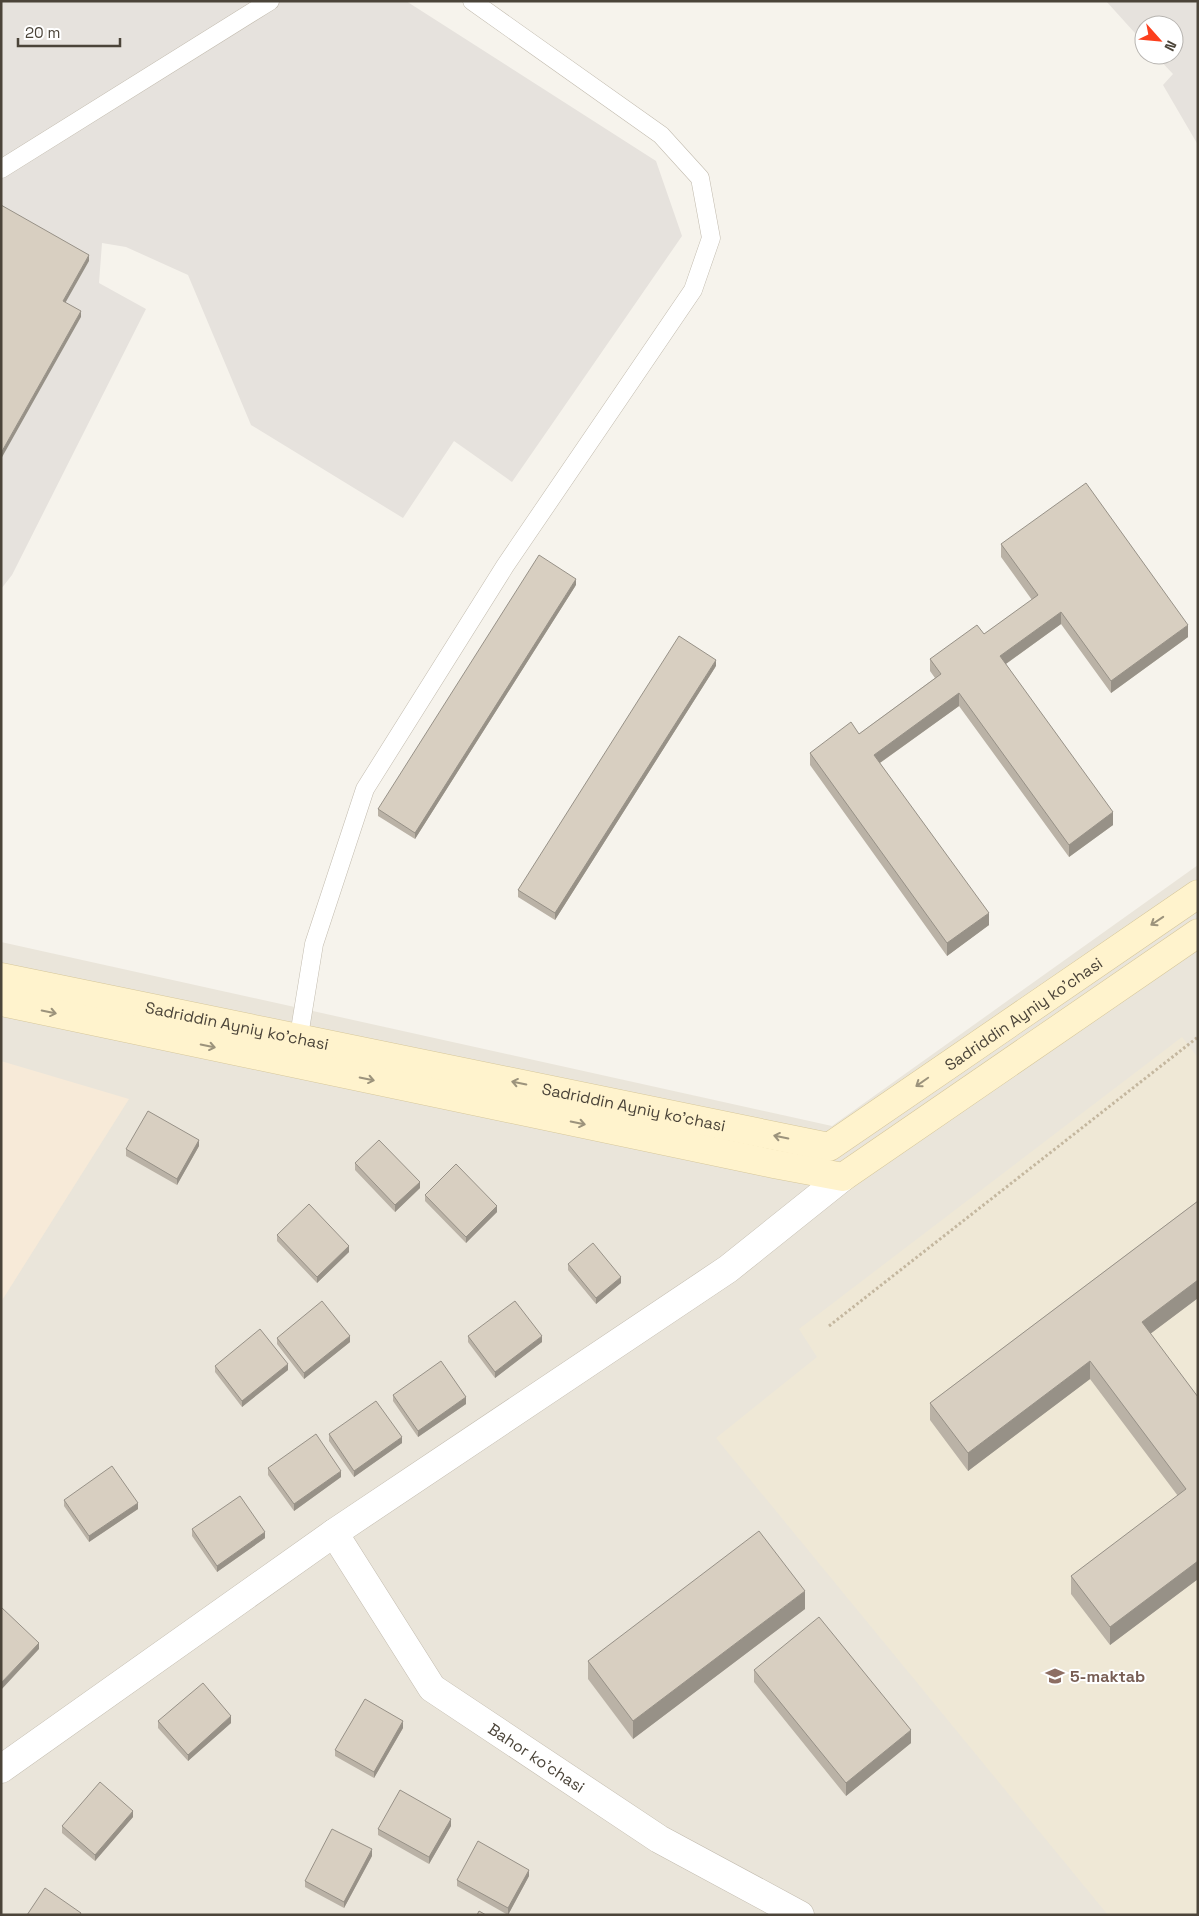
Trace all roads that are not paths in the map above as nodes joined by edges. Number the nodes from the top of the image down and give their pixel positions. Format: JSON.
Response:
{"nodes":[{"id":1,"x":270,"y":1,"type":"edge"},
{"id":2,"x":472,"y":1,"type":"edge"},
{"id":3,"x":1,"y":169,"type":"edge"},
{"id":4,"x":1198,"y":894,"type":"edge"},
{"id":5,"x":1198,"y":933,"type":"edge"},
{"id":6,"x":1,"y":977,"type":"edge"},
{"id":7,"x":1,"y":1002,"type":"edge"},
{"id":8,"x":297,"y":1051,"type":"junction"},
{"id":9,"x":829,"y":1147,"type":"junction"},
{"id":10,"x":844,"y":1177,"type":"junction"},
{"id":11,"x":334,"y":1533,"type":"junction"},
{"id":12,"x":1,"y":1769,"type":"edge"},
{"id":13,"x":800,"y":1915,"type":"edge"}],
"edges":[{"from":1,"to":3,"type":"lane"},
{"from":2,"to":8,"type":"lane"},
{"from":4,"to":9,"type":"main road","name":"Sadriddin Ayniy ko'chasi","one_way":true},
{"from":5,"to":10,"type":"main road","name":"Sadriddin Ayniy ko'chasi"},
{"from":6,"to":8,"type":"main road","name":"Sadriddin Ayniy ko'chasi"},
{"from":7,"to":8,"type":"main road","name":"Sadriddin Ayniy ko'chasi","one_way":true},
{"from":9,"to":8,"type":"main road","name":"Sadriddin Ayniy ko'chasi","one_way":true},
{"from":8,"to":10,"type":"main road","name":"Sadriddin Ayniy ko'chasi","one_way":true},
{"from":9,"to":10,"type":"main road"},
{"from":10,"to":11,"type":"street"},
{"from":11,"to":12,"type":"street"},
{"from":11,"to":13,"type":"street","name":"Bahor ko'chasi"}]}
